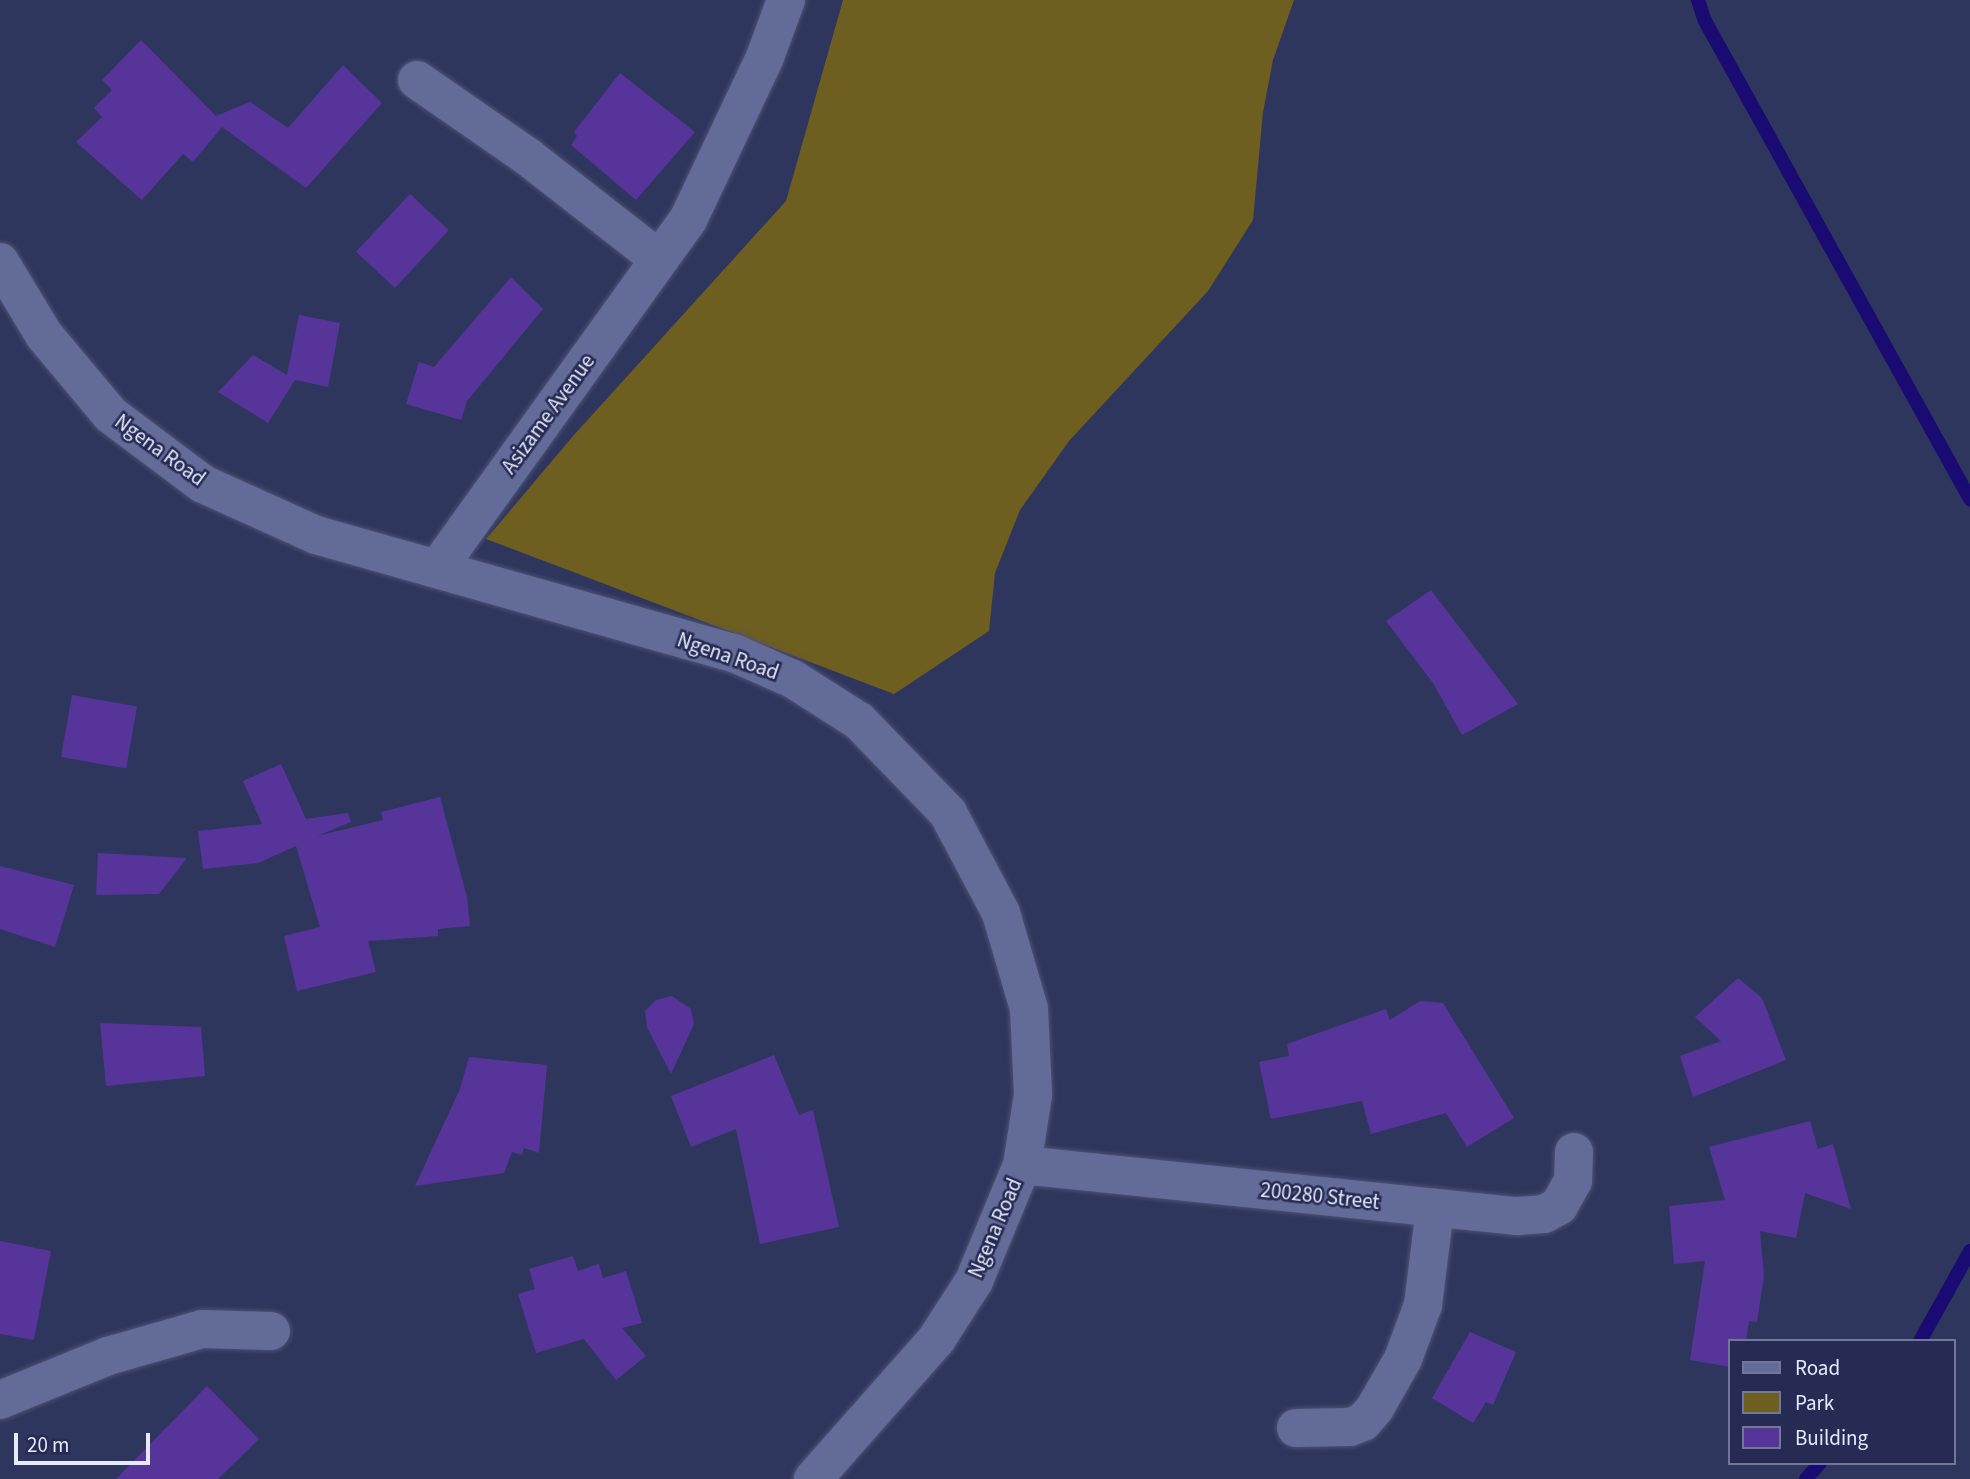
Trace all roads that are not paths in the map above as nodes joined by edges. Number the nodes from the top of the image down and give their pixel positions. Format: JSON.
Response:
{"nodes":[{"id":1,"x":786,"y":0,"type":"edge"},
{"id":2,"x":417,"y":80,"type":"dead end"},
{"id":3,"x":659,"y":259,"type":"junction"},
{"id":4,"x":0,"y":262,"type":"edge"},
{"id":5,"x":437,"y":569,"type":"junction"},
{"id":6,"x":1574,"y":1152,"type":"dead end"},
{"id":7,"x":1022,"y":1165,"type":"junction"},
{"id":8,"x":1435,"y":1209,"type":"junction"},
{"id":9,"x":271,"y":1331,"type":"dead end"},
{"id":10,"x":0,"y":1401,"type":"edge"},
{"id":11,"x":1296,"y":1428,"type":"dead end"},
{"id":12,"x":813,"y":1479,"type":"edge"}],
"edges":[{"from":1,"to":3,"type":"street","name":"Asizame Avenue"},
{"from":2,"to":3,"type":"street"},
{"from":3,"to":5,"type":"street","name":"Asizame Avenue"},
{"from":4,"to":5,"type":"street","name":"Ngena Road"},
{"from":5,"to":7,"type":"street","name":"Ngena Road"},
{"from":6,"to":8,"type":"street","name":"200280 Street"},
{"from":7,"to":8,"type":"street","name":"200280 Street"},
{"from":7,"to":12,"type":"street","name":"Ngena Road"},
{"from":8,"to":11,"type":"street"},
{"from":9,"to":10,"type":"street"}]}
